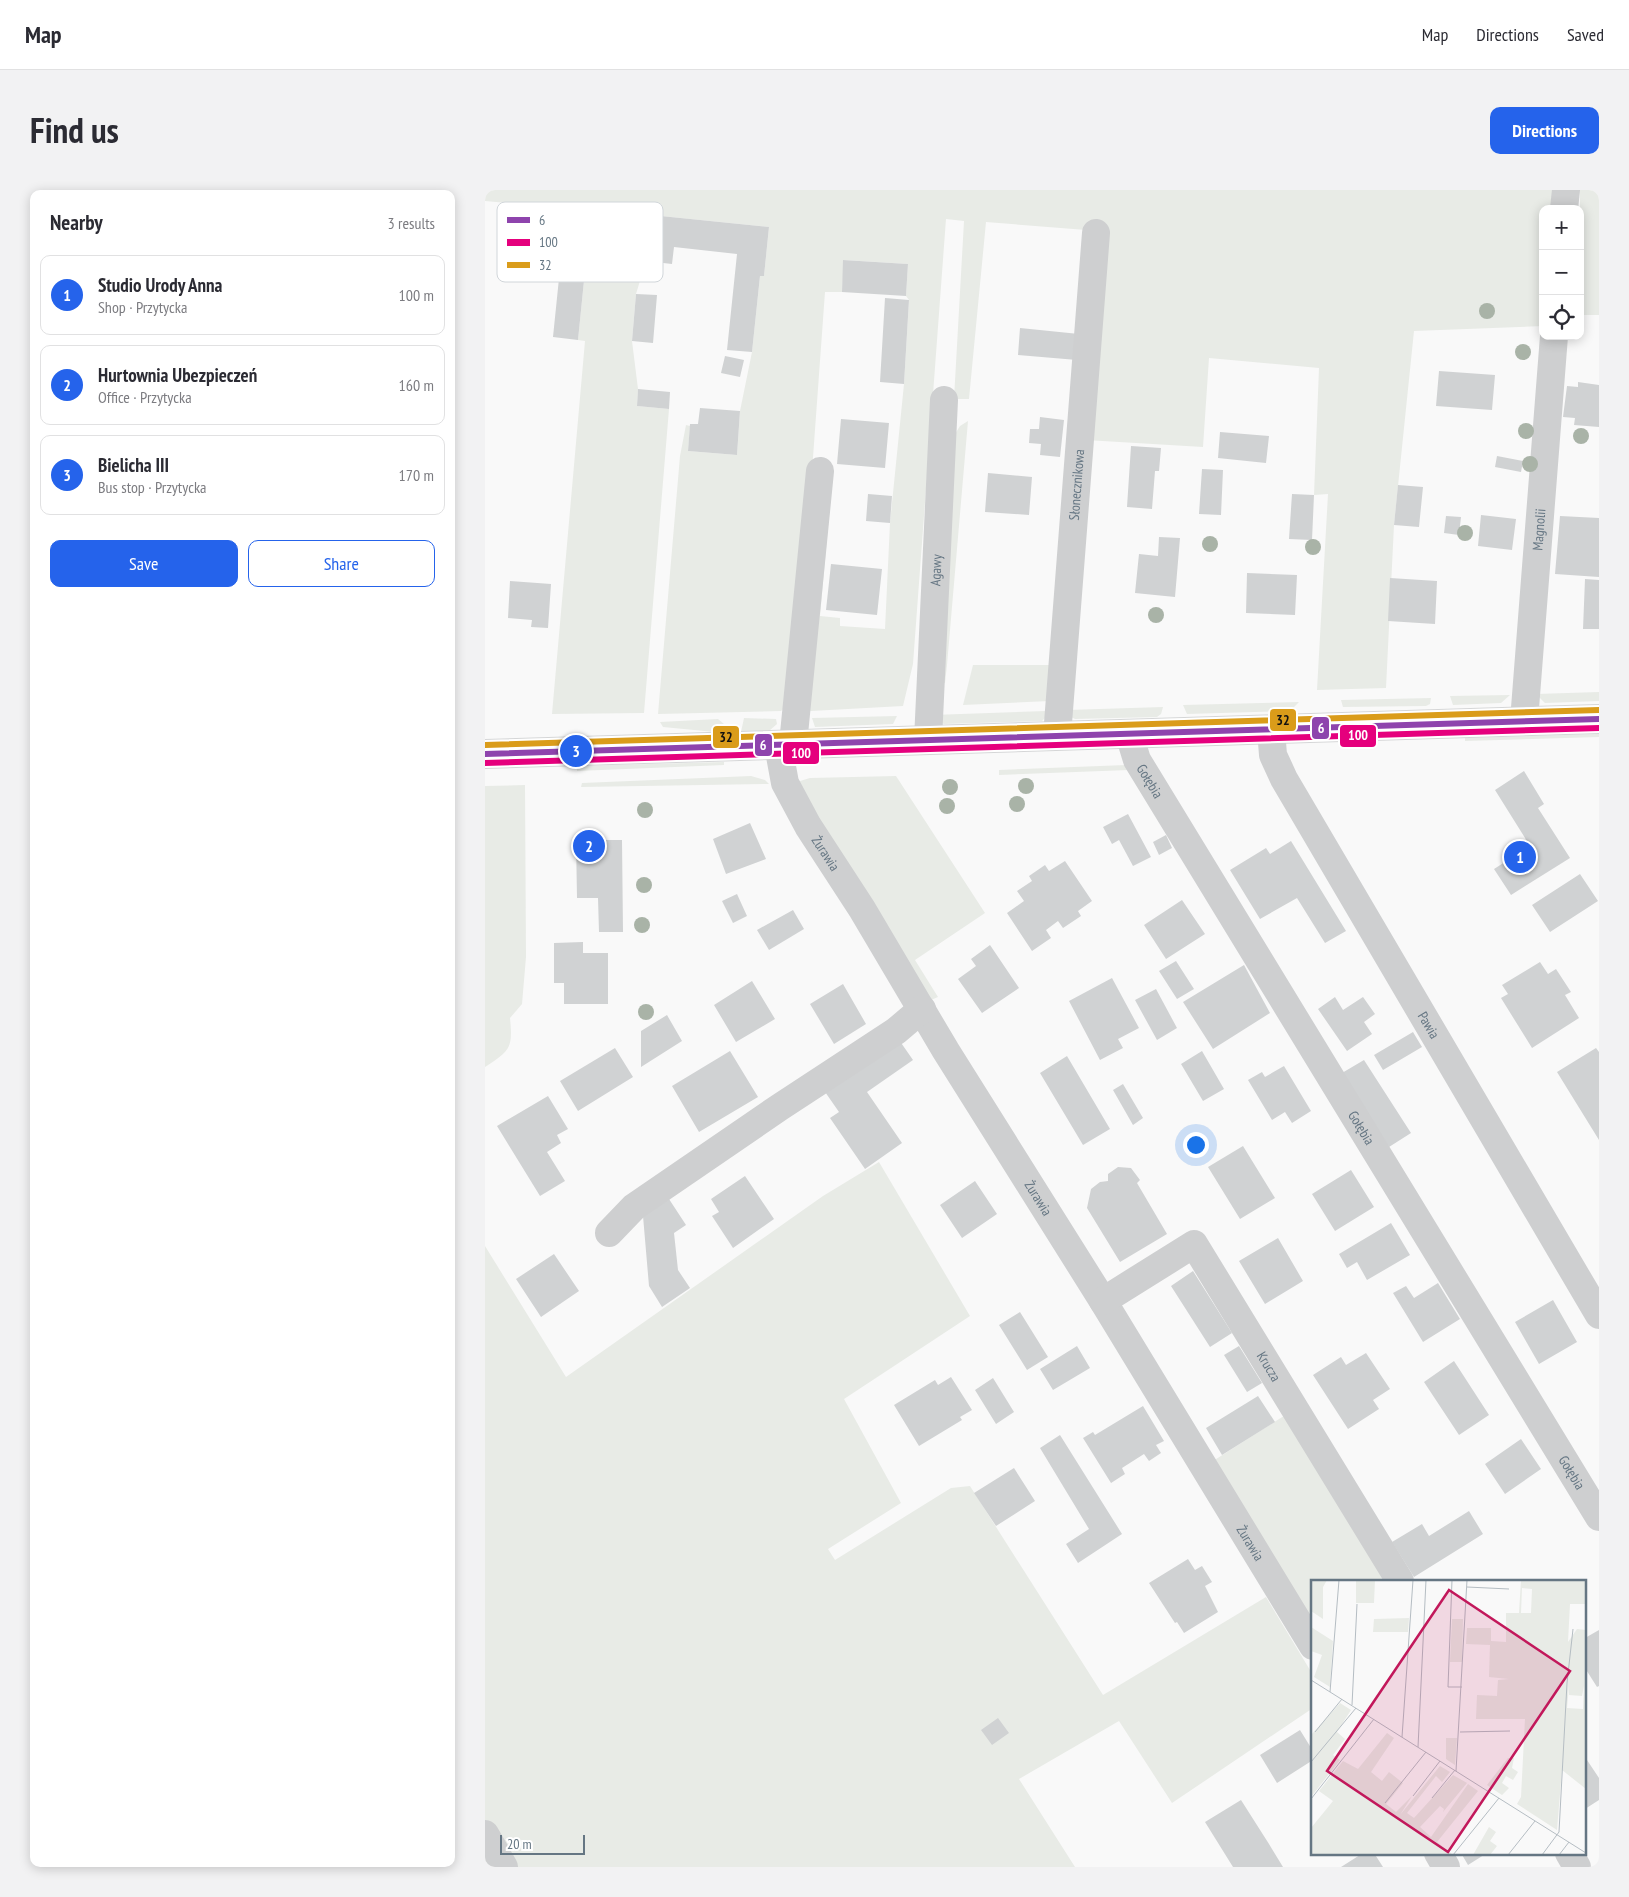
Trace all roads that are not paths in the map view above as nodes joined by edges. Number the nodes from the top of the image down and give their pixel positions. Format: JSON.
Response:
{"nodes":[{"id":1,"x":1566,"y":190,"type":"edge"},
{"id":2,"x":1564,"y":205,"type":"edge"},
{"id":3,"x":1096,"y":233,"type":"dead end"},
{"id":4,"x":1554,"y":340,"type":"edge"},
{"id":5,"x":944,"y":400,"type":"dead end"},
{"id":6,"x":820,"y":471,"type":"dead end"},
{"id":7,"x":1599,"y":719,"type":"edge"},
{"id":8,"x":1524,"y":722,"type":"junction"},
{"id":9,"x":1271,"y":729,"type":"junction"},
{"id":10,"x":1129,"y":734,"type":"junction"},
{"id":11,"x":1057,"y":736,"type":"junction"},
{"id":12,"x":929,"y":740,"type":"junction"},
{"id":13,"x":785,"y":745,"type":"junction"},
{"id":14,"x":485,"y":754,"type":"edge"},
{"id":15,"x":922,"y":1009,"type":"junction"},
{"id":16,"x":609,"y":1233,"type":"dead end"},
{"id":17,"x":1103,"y":1301,"type":"junction"},
{"id":18,"x":1599,"y":1315,"type":"edge"},
{"id":19,"x":1599,"y":1517,"type":"edge"},
{"id":20,"x":1399,"y":1580,"type":"edge"},
{"id":21,"x":1311,"y":1643,"type":"edge"},
{"id":22,"x":485,"y":1834,"type":"edge"},
{"id":23,"x":1439,"y":1854,"type":"edge"},
{"id":24,"x":1570,"y":1854,"type":"edge"},
{"id":25,"x":504,"y":1867,"type":"edge"},
{"id":26,"x":1447,"y":1867,"type":"edge"},
{"id":27,"x":1577,"y":1867,"type":"edge"}],
"edges":[{"from":1,"to":2,"type":"street"},
{"from":3,"to":11,"type":"street","name":"Słonecznikowa"},
{"from":4,"to":8,"type":"street","name":"Magnolii"},
{"from":5,"to":12,"type":"street","name":"Agawy"},
{"from":6,"to":13,"type":"street","name":"Żurawia"},
{"from":7,"to":8,"type":"main road"},
{"from":8,"to":9,"type":"main road"},
{"from":9,"to":10,"type":"main road"},
{"from":9,"to":18,"type":"street","name":"Pawia"},
{"from":10,"to":11,"type":"main road"},
{"from":10,"to":19,"type":"street","name":"Gołębia"},
{"from":11,"to":12,"type":"main road"},
{"from":12,"to":13,"type":"main road"},
{"from":13,"to":14,"type":"main road"},
{"from":13,"to":15,"type":"street","name":"Żurawia"},
{"from":15,"to":16,"type":"street"},
{"from":15,"to":17,"type":"street","name":"Żurawia"},
{"from":17,"to":20,"type":"street","name":"Krucza"},
{"from":17,"to":21,"type":"street","name":"Żurawia"},
{"from":22,"to":25,"type":"street"},
{"from":23,"to":26,"type":"street"},
{"from":24,"to":27,"type":"street"}]}
